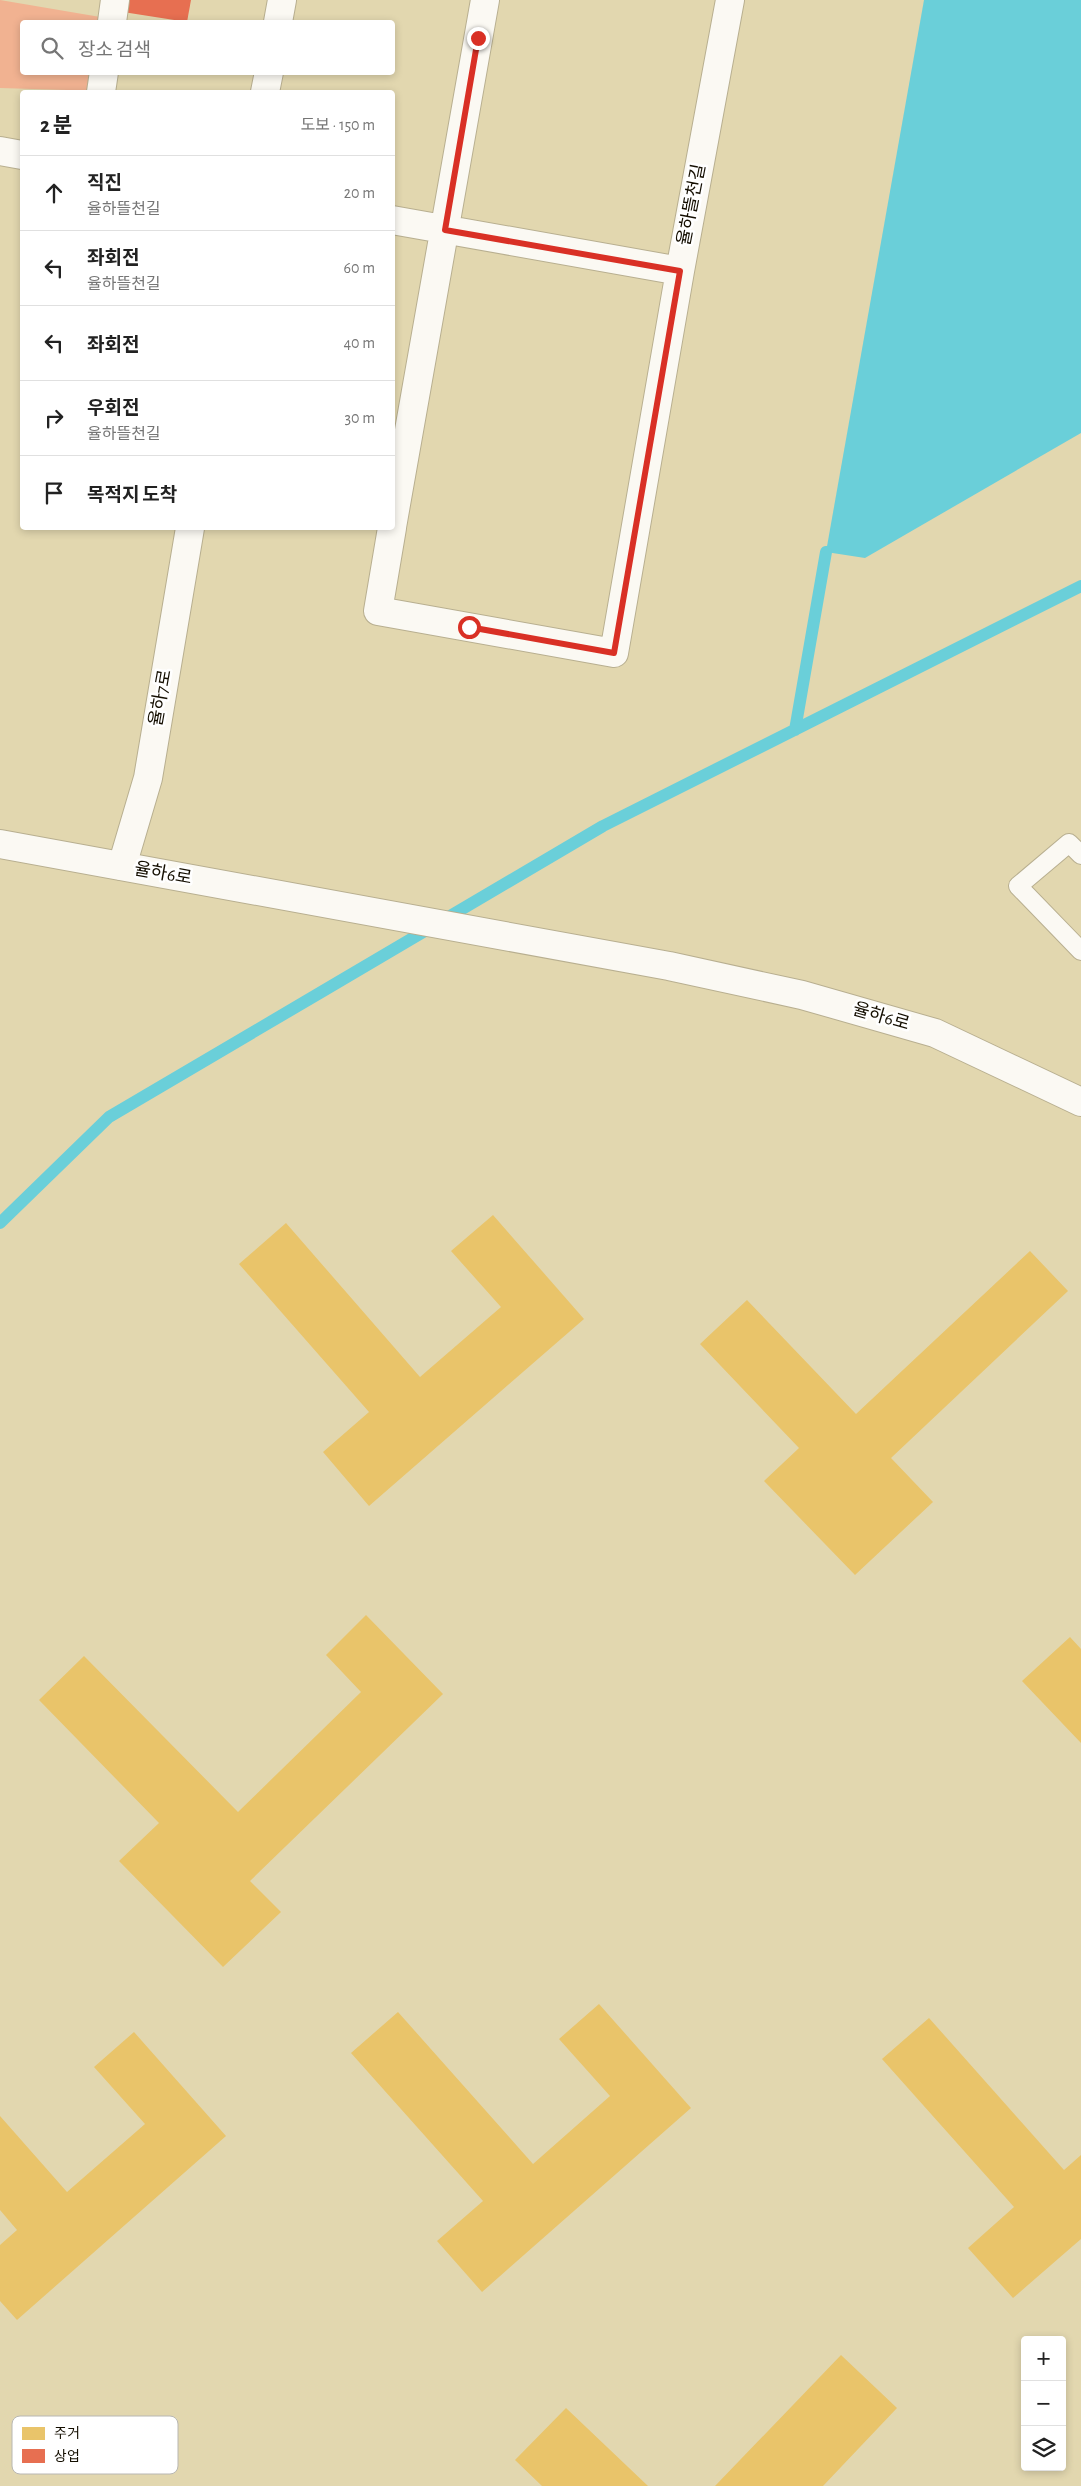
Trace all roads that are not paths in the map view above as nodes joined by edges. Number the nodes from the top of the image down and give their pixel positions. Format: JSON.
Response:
{"nodes":[{"id":1,"x":115,"y":0,"type":"edge"},
{"id":2,"x":282,"y":0,"type":"edge"},
{"id":3,"x":485,"y":0,"type":"edge"},
{"id":4,"x":730,"y":0,"type":"edge"},
{"id":5,"x":112,"y":20,"type":"edge"},
{"id":6,"x":278,"y":20,"type":"edge"},
{"id":7,"x":104,"y":75,"type":"edge"},
{"id":8,"x":268,"y":75,"type":"edge"},
{"id":9,"x":101,"y":90,"type":"edge"},
{"id":10,"x":265,"y":90,"type":"edge"},
{"id":11,"x":0,"y":151,"type":"edge"},
{"id":12,"x":20,"y":155,"type":"edge"},
{"id":13,"x":395,"y":221,"type":"edge"},
{"id":14,"x":445,"y":230,"type":"junction"},
{"id":15,"x":680,"y":271,"type":"junction"},
{"id":16,"x":395,"y":510,"type":"edge"},
{"id":17,"x":190,"y":530,"type":"edge"},
{"id":18,"x":391,"y":530,"type":"edge"},
{"id":19,"x":0,"y":844,"type":"edge"},
{"id":20,"x":1081,"y":856,"type":"edge"},
{"id":21,"x":122,"y":866,"type":"junction"},
{"id":22,"x":1081,"y":951,"type":"edge"},
{"id":23,"x":1081,"y":1102,"type":"edge"}],
"edges":[{"from":1,"to":5,"type":"street"},
{"from":2,"to":6,"type":"street"},
{"from":3,"to":14,"type":"street","name":"율하뜰천길"},
{"from":4,"to":15,"type":"street","name":"율하뜰천길"},
{"from":7,"to":9,"type":"street"},
{"from":8,"to":10,"type":"street"},
{"from":11,"to":12,"type":"street"},
{"from":13,"to":14,"type":"street"},
{"from":14,"to":15,"type":"street"},
{"from":14,"to":16,"type":"street","name":"율하뜰천길"},
{"from":15,"to":18,"type":"street","name":"율하뜰천길"},
{"from":17,"to":21,"type":"street","name":"율하7로"},
{"from":19,"to":21,"type":"street","name":"율하6로"},
{"from":20,"to":22,"type":"lane"},
{"from":21,"to":23,"type":"street","name":"율하6로"}]}
